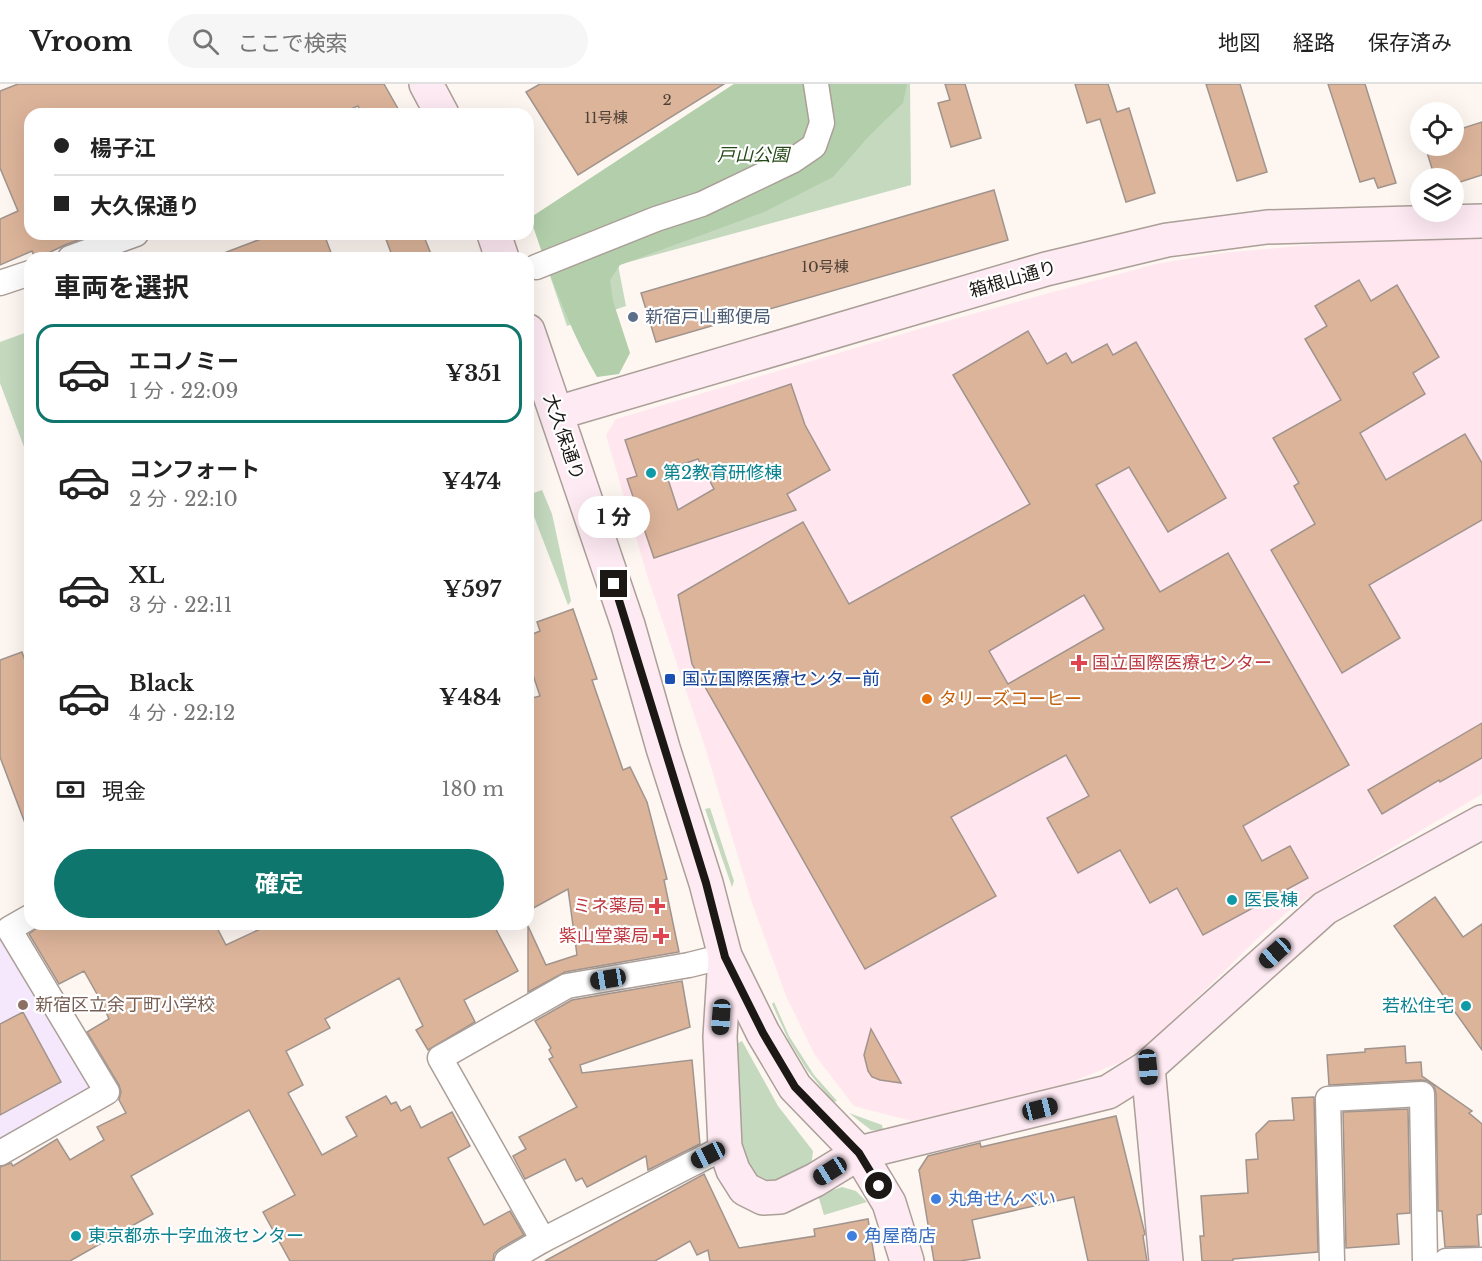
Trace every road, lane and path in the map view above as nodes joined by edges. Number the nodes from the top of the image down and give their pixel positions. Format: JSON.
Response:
{"nodes":[{"id":1,"x":426,"y":84,"type":"edge"},
{"id":2,"x":816,"y":84,"type":"edge"},
{"id":3,"x":439,"y":108,"type":"edge"},
{"id":4,"x":1482,"y":221,"type":"edge"},
{"id":5,"x":119,"y":240,"type":"edge"},
{"id":6,"x":86,"y":252,"type":"edge"},
{"id":7,"x":536,"y":267,"type":"dead end"},
{"id":8,"x":24,"y":275,"type":"edge"},
{"id":9,"x":0,"y":283,"type":"edge"},
{"id":10,"x":534,"y":348,"type":"edge"},
{"id":11,"x":557,"y":413,"type":"junction"},
{"id":12,"x":1482,"y":822,"type":"edge"},
{"id":13,"x":24,"y":920,"type":"edge"},
{"id":14,"x":725,"y":957,"type":"junction"},
{"id":15,"x":1148,"y":1067,"type":"junction"},
{"id":16,"x":725,"y":1147,"type":"junction"},
{"id":17,"x":0,"y":1153,"type":"edge"},
{"id":18,"x":859,"y":1153,"type":"junction"},
{"id":19,"x":543,"y":1240,"type":"junction"},
{"id":20,"x":1482,"y":1260,"type":"edge"},
{"id":21,"x":507,"y":1261,"type":"edge"},
{"id":22,"x":907,"y":1261,"type":"edge"},
{"id":23,"x":1166,"y":1261,"type":"edge"},
{"id":24,"x":1332,"y":1261,"type":"edge"},
{"id":25,"x":1425,"y":1261,"type":"edge"},
{"id":26,"x":1446,"y":1261,"type":"edge"}],
"edges":[{"from":1,"to":3,"type":"street"},
{"from":2,"to":7,"type":"street"},
{"from":4,"to":11,"type":"street","name":"箱根山通り"},
{"from":5,"to":6,"type":"street"},
{"from":8,"to":9,"type":"street"},
{"from":10,"to":11,"type":"street","name":"大久保通り"},
{"from":11,"to":14,"type":"street","name":"大久保通り"},
{"from":12,"to":15,"type":"street"},
{"from":13,"to":17,"type":"street"},
{"from":14,"to":16,"type":"street"},
{"from":14,"to":18,"type":"street","name":"大久保通り"},
{"from":14,"to":19,"type":"street"},
{"from":15,"to":18,"type":"street"},
{"from":15,"to":23,"type":"street"},
{"from":16,"to":18,"type":"street"},
{"from":16,"to":19,"type":"street"},
{"from":18,"to":22,"type":"street","name":"大久保通り"},
{"from":19,"to":21,"type":"street"},
{"from":20,"to":26,"type":"street"},
{"from":24,"to":25,"type":"street"}]}
